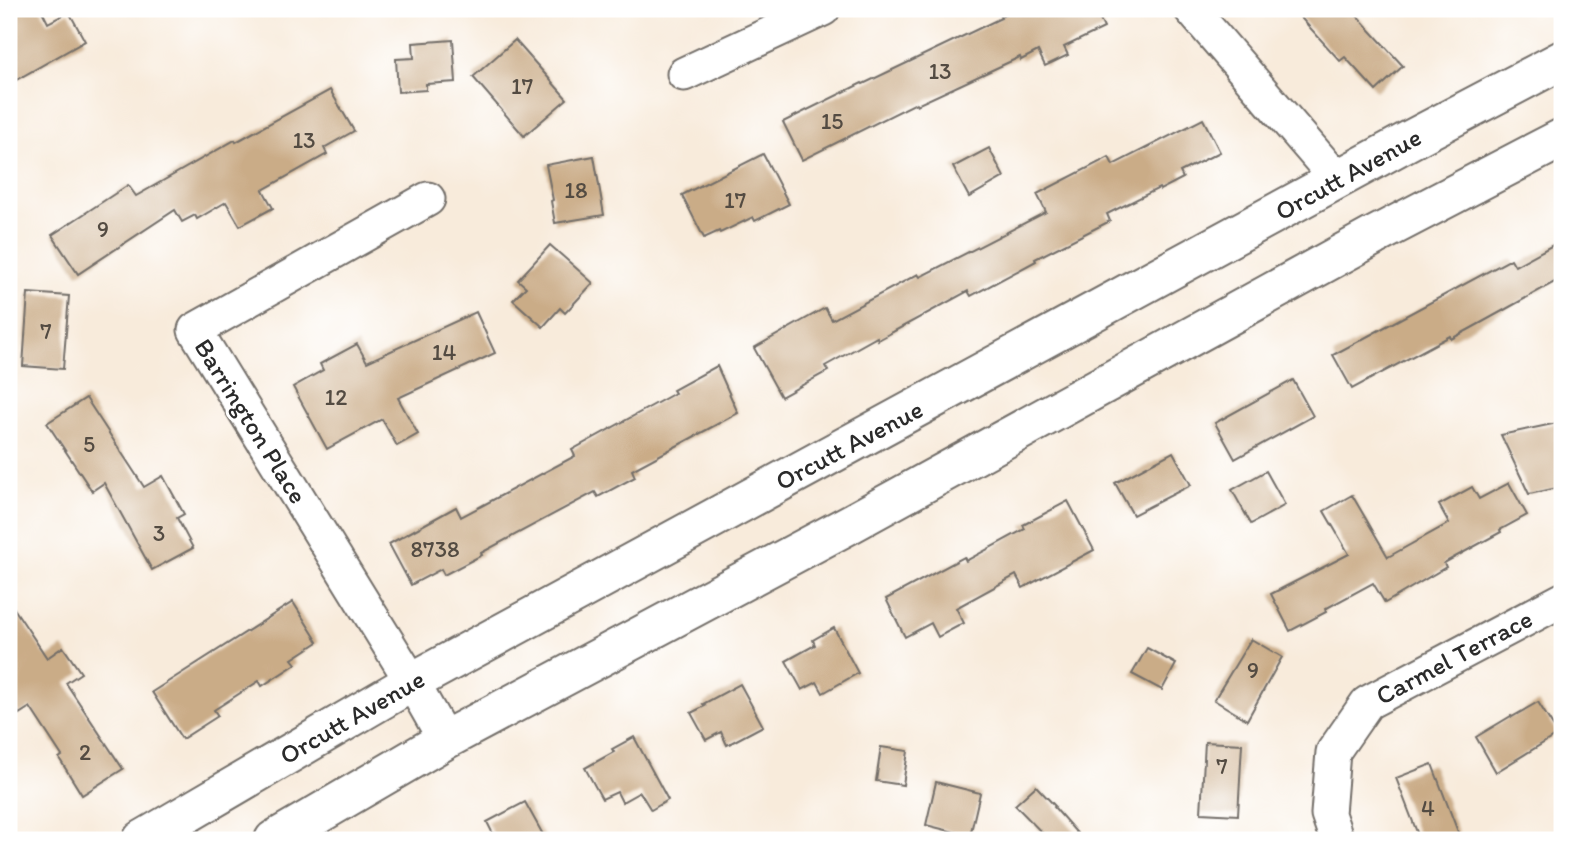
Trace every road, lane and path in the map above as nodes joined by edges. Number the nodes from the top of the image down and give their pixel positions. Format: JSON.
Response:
{"nodes":[{"id":1,"x":823,"y":9,"type":"edge"},
{"id":2,"x":1191,"y":9,"type":"edge"},
{"id":3,"x":1562,"y":60,"type":"edge"},
{"id":4,"x":684,"y":74,"type":"dead end"},
{"id":5,"x":1562,"y":138,"type":"edge"},
{"id":6,"x":1338,"y":180,"type":"junction"},
{"id":7,"x":428,"y":199,"type":"dead end"},
{"id":8,"x":1562,"y":600,"type":"edge"},
{"id":9,"x":412,"y":682,"type":"junction"},
{"id":10,"x":446,"y":740,"type":"junction"},
{"id":11,"x":142,"y":840,"type":"edge"},
{"id":12,"x":274,"y":840,"type":"edge"},
{"id":13,"x":1337,"y":840,"type":"edge"}],
"edges":[{"from":1,"to":4,"type":"street"},
{"from":2,"to":6,"type":"street"},
{"from":3,"to":6,"type":"main road","name":"Orcutt Avenue"},
{"from":5,"to":10,"type":"main road"},
{"from":6,"to":9,"type":"main road","name":"Orcutt Avenue"},
{"from":7,"to":9,"type":"street","name":"Barrington Place"},
{"from":8,"to":13,"type":"street","name":"Carmel Terrace"},
{"from":9,"to":10,"type":"street","name":"Barrington Place"},
{"from":9,"to":11,"type":"main road","name":"Orcutt Avenue"},
{"from":10,"to":12,"type":"main road"}]}
